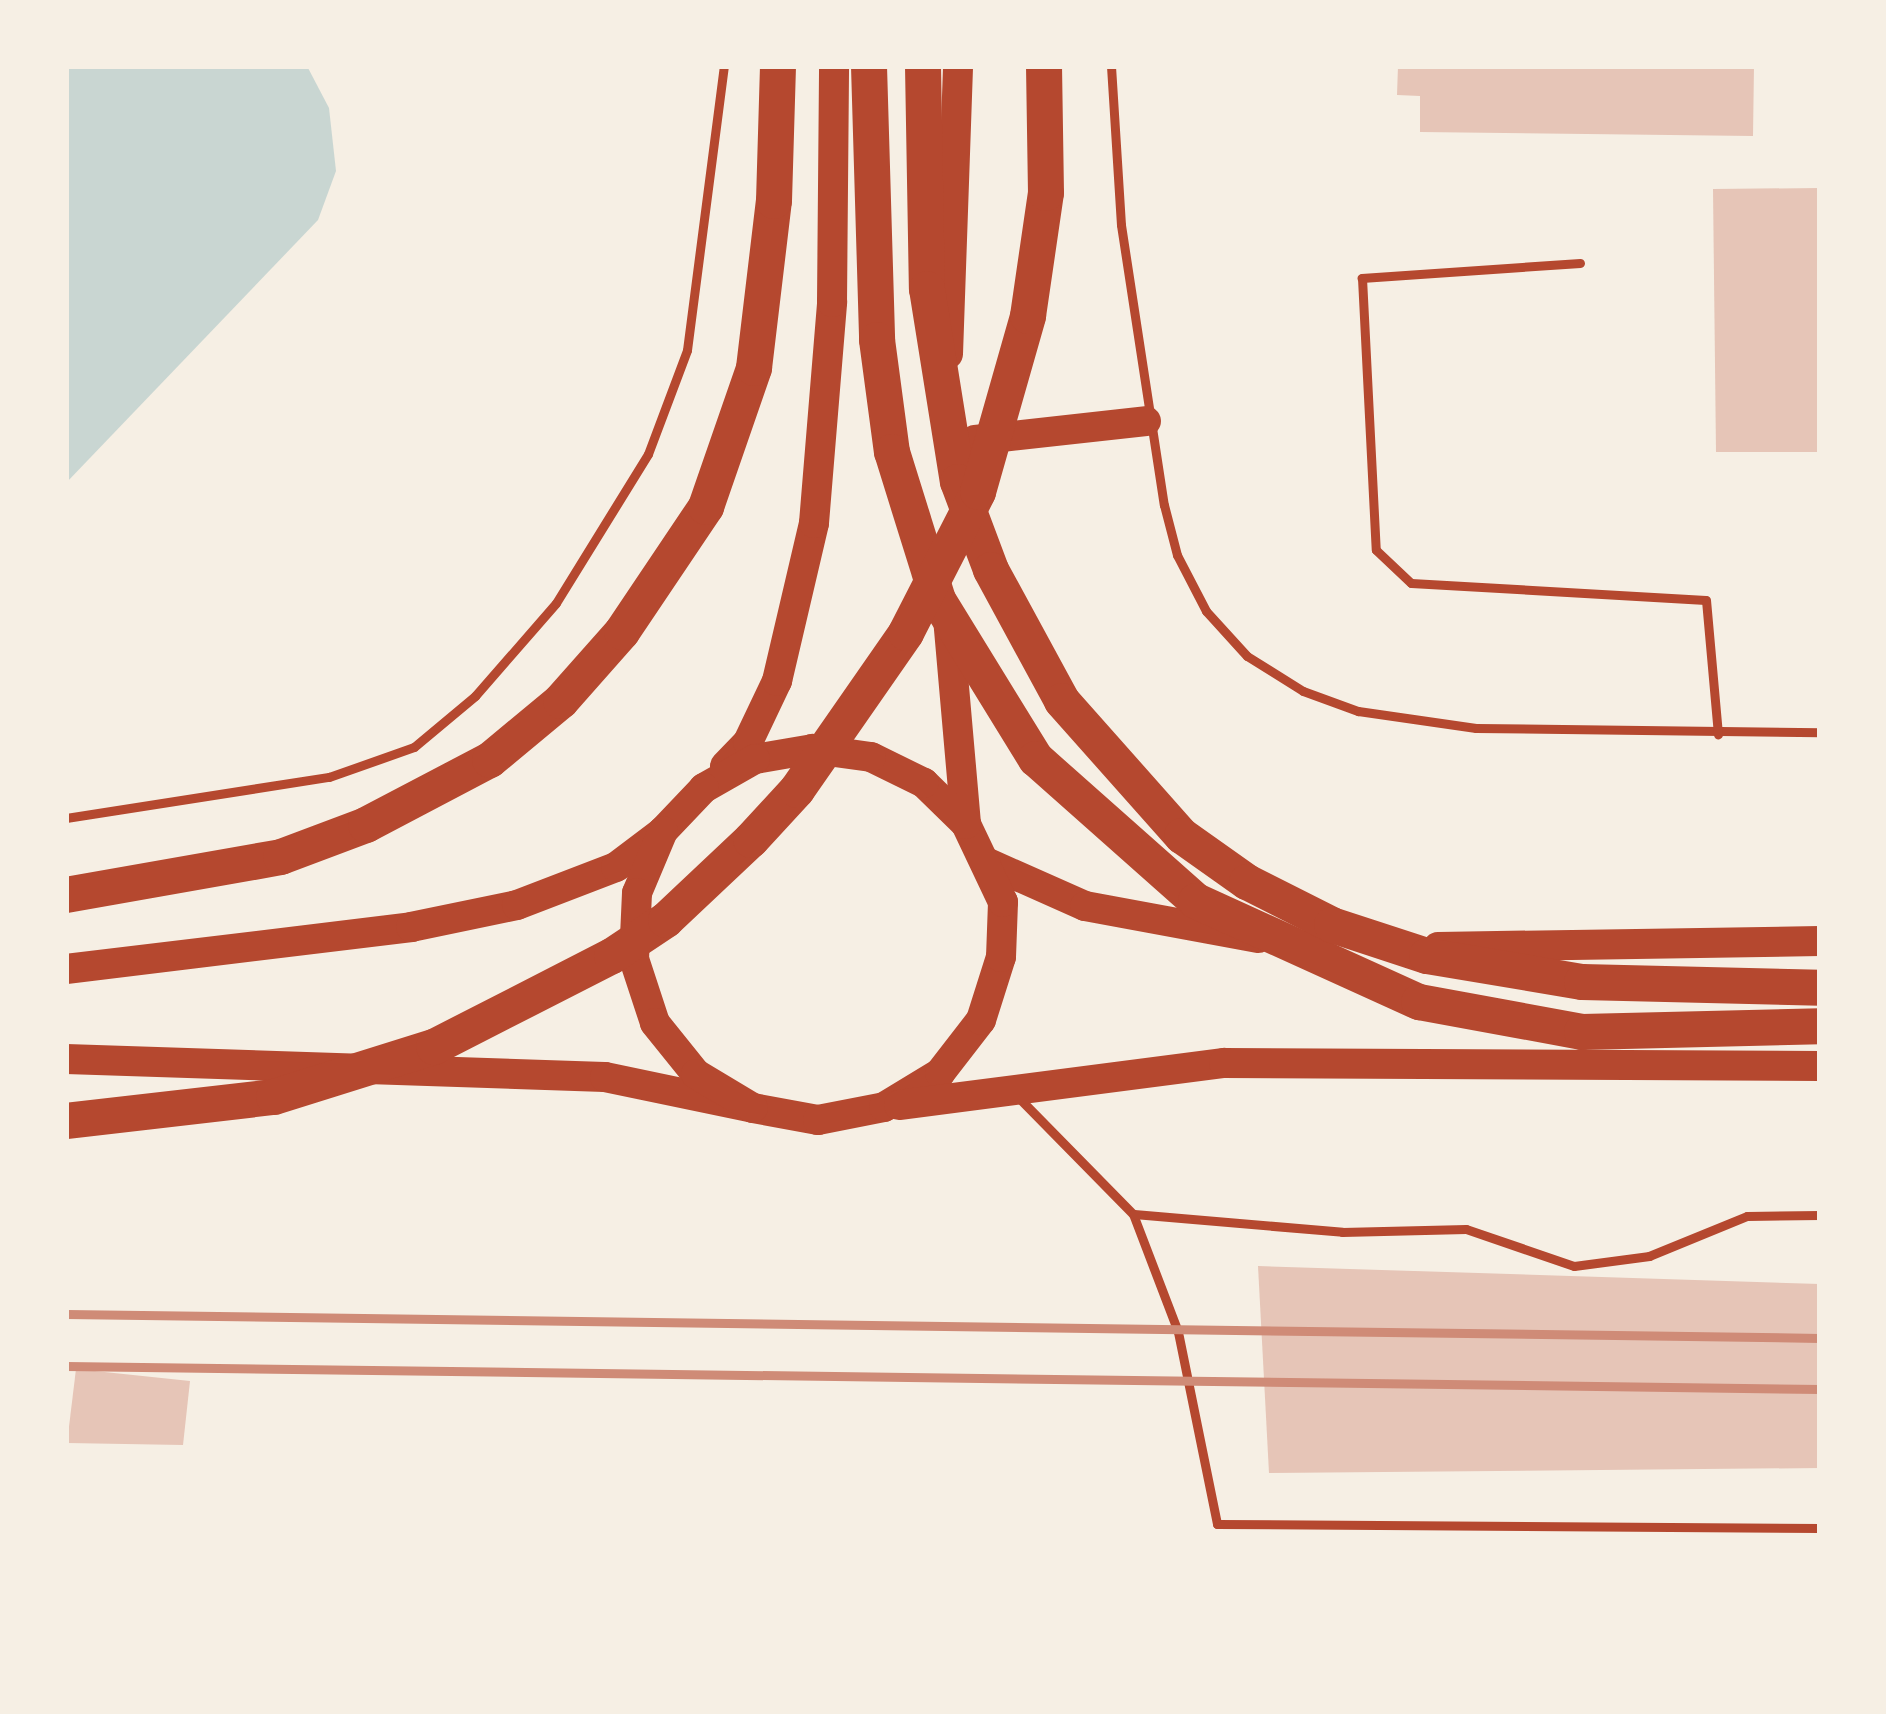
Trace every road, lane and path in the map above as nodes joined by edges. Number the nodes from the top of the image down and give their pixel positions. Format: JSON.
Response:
{"nodes":[{"id":1,"x":724,"y":66,"type":"edge"},
{"id":2,"x":778,"y":66,"type":"edge"},
{"id":3,"x":834,"y":66,"type":"edge"},
{"id":4,"x":869,"y":66,"type":"edge"},
{"id":5,"x":923,"y":66,"type":"edge"},
{"id":6,"x":958,"y":66,"type":"edge"},
{"id":7,"x":1044,"y":66,"type":"edge"},
{"id":8,"x":1111,"y":66,"type":"edge"},
{"id":9,"x":1580,"y":262,"type":"dead end"},
{"id":10,"x":1146,"y":421,"type":"junction"},
{"id":11,"x":946,"y":443,"type":"junction"},
{"id":12,"x":1820,"y":732,"type":"edge"},
{"id":13,"x":1718,"y":734,"type":"junction"},
{"id":14,"x":704,"y":788,"type":"junction"},
{"id":15,"x":66,"y":818,"type":"edge"},
{"id":16,"x":966,"y":824,"type":"junction"},
{"id":17,"x":663,"y":831,"type":"junction"},
{"id":18,"x":988,"y":863,"type":"junction"},
{"id":19,"x":66,"y":895,"type":"edge"},
{"id":20,"x":1820,"y":941,"type":"edge"},
{"id":21,"x":66,"y":969,"type":"edge"},
{"id":22,"x":1820,"y":988,"type":"edge"},
{"id":23,"x":1820,"y":1026,"type":"edge"},
{"id":24,"x":66,"y":1059,"type":"edge"},
{"id":25,"x":1820,"y":1066,"type":"edge"},
{"id":26,"x":1010,"y":1089,"type":"junction"},
{"id":27,"x":884,"y":1107,"type":"junction"},
{"id":28,"x":753,"y":1108,"type":"junction"},
{"id":29,"x":66,"y":1121,"type":"edge"},
{"id":30,"x":1133,"y":1214,"type":"junction"},
{"id":31,"x":1820,"y":1215,"type":"edge"},
{"id":32,"x":1820,"y":1528,"type":"edge"}],
"edges":[{"from":1,"to":15,"type":"lane"},
{"from":2,"to":19,"type":"highway"},
{"from":3,"to":14,"type":"main road"},
{"from":4,"to":23,"type":"highway"},
{"from":5,"to":22,"type":"highway"},
{"from":6,"to":11,"type":"main road"},
{"from":7,"to":29,"type":"highway"},
{"from":8,"to":10,"type":"lane"},
{"from":9,"to":13,"type":"lane"},
{"from":10,"to":11,"type":"main road"},
{"from":10,"to":13,"type":"lane"},
{"from":11,"to":16,"type":"main road"},
{"from":12,"to":13,"type":"lane"},
{"from":14,"to":16,"type":"main road"},
{"from":14,"to":17,"type":"main road"},
{"from":16,"to":18,"type":"main road"},
{"from":17,"to":21,"type":"main road"},
{"from":17,"to":28,"type":"main road"},
{"from":18,"to":20,"type":"main road"},
{"from":18,"to":27,"type":"main road"},
{"from":24,"to":28,"type":"main road"},
{"from":25,"to":26,"type":"main road"},
{"from":26,"to":27,"type":"main road"},
{"from":26,"to":30,"type":"lane"},
{"from":27,"to":28,"type":"main road"},
{"from":30,"to":31,"type":"lane"},
{"from":30,"to":32,"type":"lane"}]}
